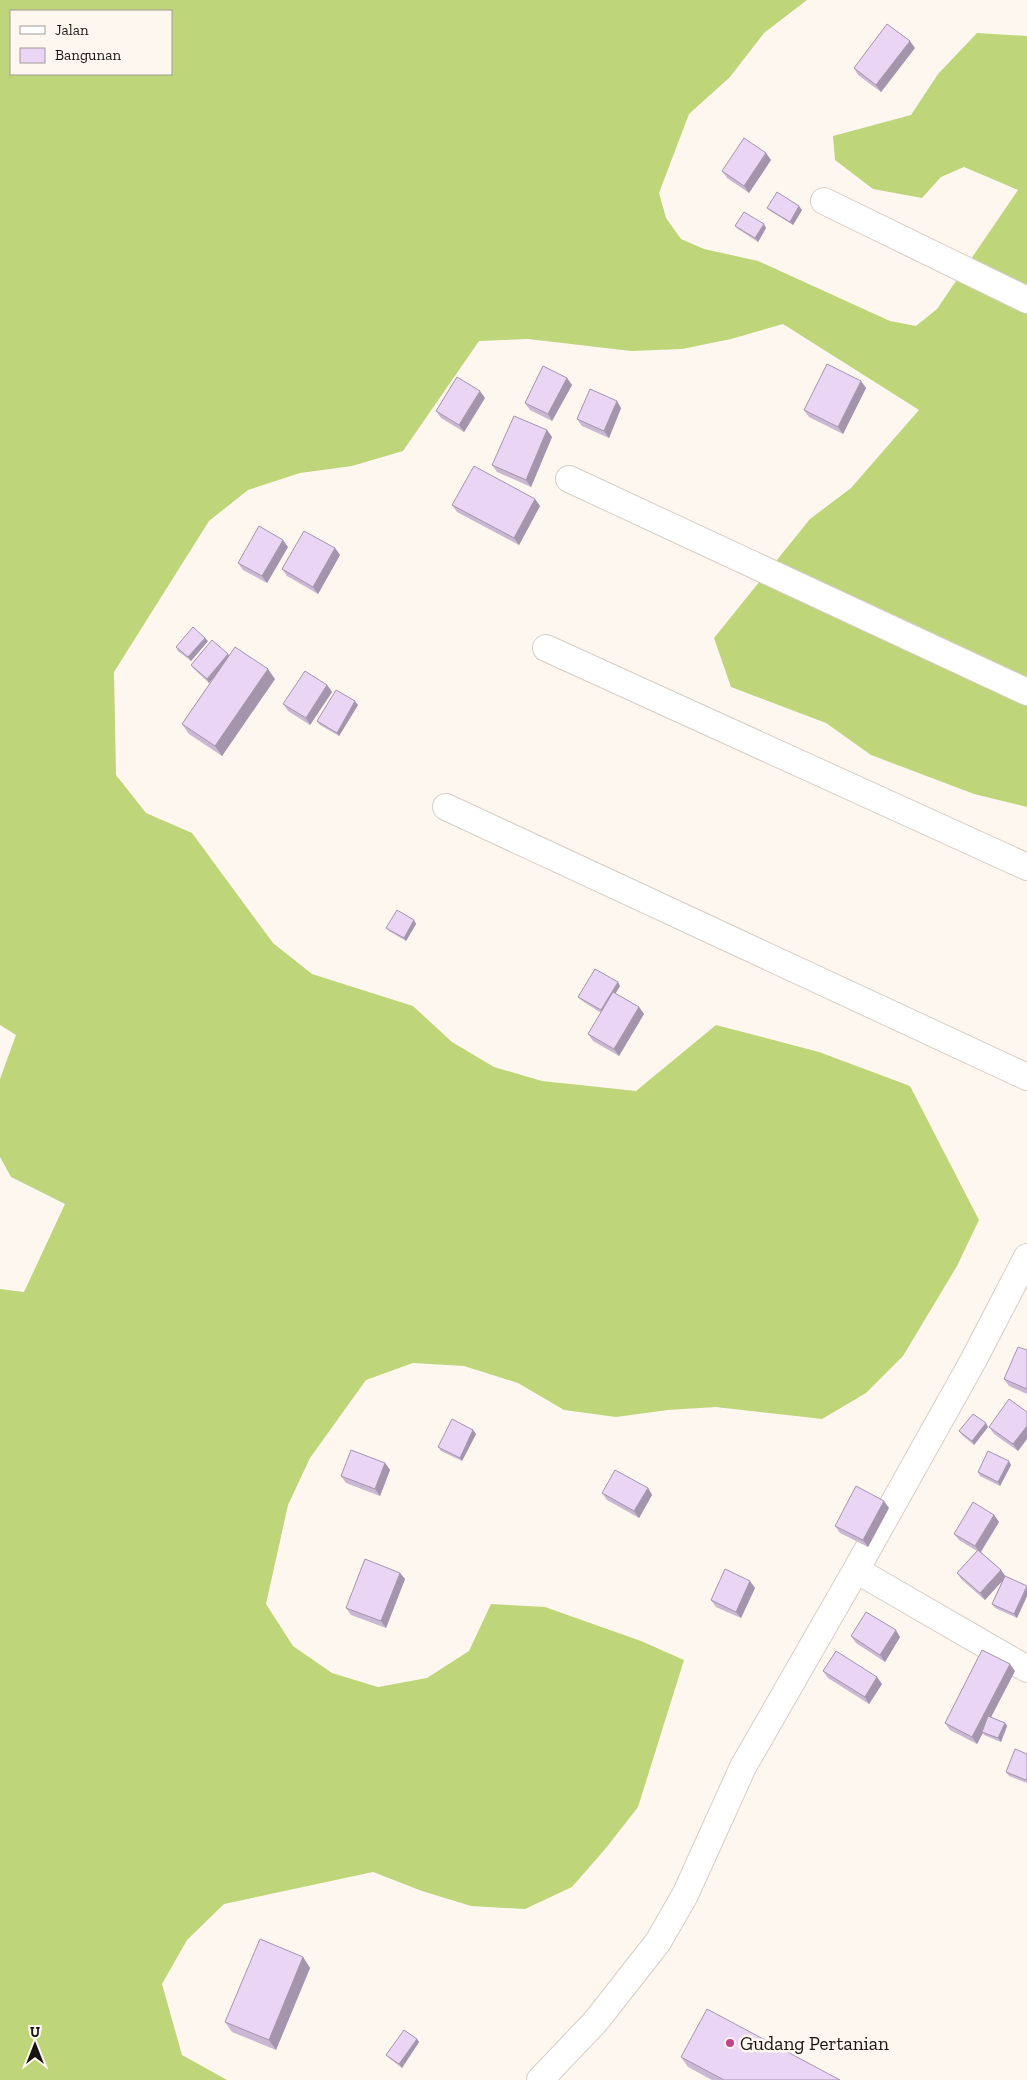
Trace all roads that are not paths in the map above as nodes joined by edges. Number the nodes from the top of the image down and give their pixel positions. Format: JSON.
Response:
{"nodes":[{"id":1,"x":824,"y":201,"type":"dead end"},
{"id":2,"x":1027,"y":300,"type":"edge"},
{"id":3,"x":569,"y":479,"type":"dead end"},
{"id":4,"x":546,"y":648,"type":"dead end"},
{"id":5,"x":1027,"y":692,"type":"edge"},
{"id":6,"x":446,"y":807,"type":"dead end"},
{"id":7,"x":1027,"y":867,"type":"edge"},
{"id":8,"x":1027,"y":1078,"type":"edge"},
{"id":9,"x":1027,"y":1257,"type":"edge"},
{"id":10,"x":856,"y":1570,"type":"junction"},
{"id":11,"x":1027,"y":1669,"type":"edge"},
{"id":12,"x":540,"y":2080,"type":"edge"}],
"edges":[{"from":1,"to":2,"type":"street"},
{"from":3,"to":5,"type":"street"},
{"from":4,"to":7,"type":"street"},
{"from":6,"to":8,"type":"street"},
{"from":9,"to":10,"type":"street"},
{"from":10,"to":11,"type":"street"},
{"from":10,"to":12,"type":"street"}]}
